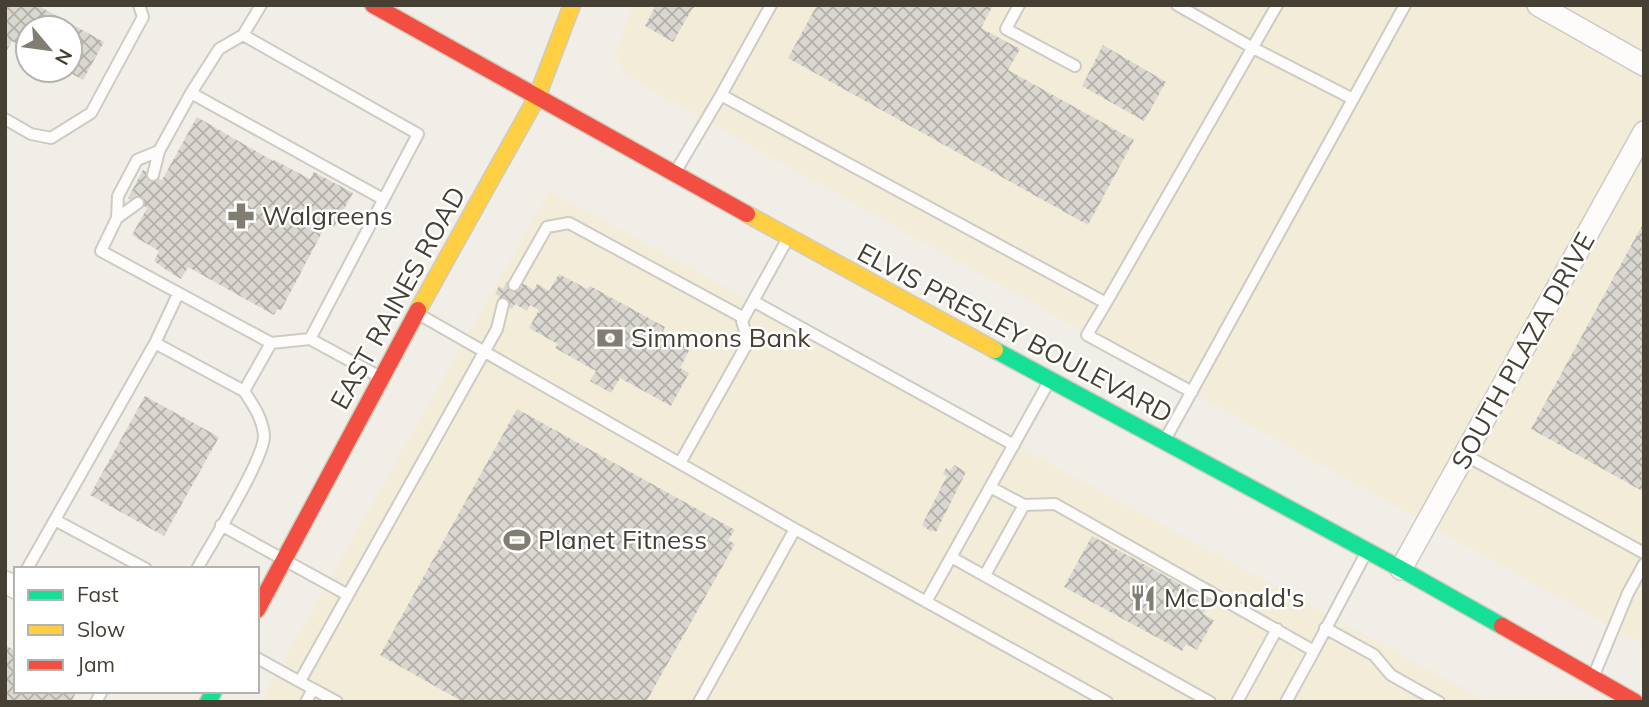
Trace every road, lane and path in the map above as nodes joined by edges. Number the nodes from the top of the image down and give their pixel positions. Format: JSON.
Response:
{"nodes":[{"id":1,"x":139,"y":5,"type":"edge"},
{"id":2,"x":261,"y":5,"type":"edge"},
{"id":3,"x":373,"y":5,"type":"edge"},
{"id":4,"x":572,"y":5,"type":"edge"},
{"id":5,"x":771,"y":5,"type":"edge"},
{"id":6,"x":1019,"y":5,"type":"edge"},
{"id":7,"x":1177,"y":5,"type":"edge"},
{"id":8,"x":1277,"y":5,"type":"edge"},
{"id":9,"x":1405,"y":5,"type":"edge"},
{"id":10,"x":1538,"y":5,"type":"edge"},
{"id":11,"x":243,"y":35,"type":"junction"},
{"id":12,"x":1253,"y":48,"type":"junction"},
{"id":13,"x":1644,"y":65,"type":"edge"},
{"id":14,"x":1074,"y":66,"type":"dead end"},
{"id":15,"x":191,"y":93,"type":"junction"},
{"id":16,"x":721,"y":95,"type":"junction"},
{"id":17,"x":537,"y":97,"type":"junction"},
{"id":18,"x":1353,"y":99,"type":"junction"},
{"id":19,"x":5,"y":119,"type":"edge"},
{"id":20,"x":1644,"y":132,"type":"edge"},
{"id":21,"x":159,"y":151,"type":"junction"},
{"id":22,"x":153,"y":175,"type":"dead end"},
{"id":23,"x":674,"y":175,"type":"junction"},
{"id":24,"x":383,"y":199,"type":"junction"},
{"id":25,"x":138,"y":203,"type":"dead end"},
{"id":26,"x":117,"y":218,"type":"junction"},
{"id":27,"x":789,"y":238,"type":"junction"},
{"id":28,"x":514,"y":285,"type":"dead end"},
{"id":29,"x":178,"y":294,"type":"junction"},
{"id":30,"x":753,"y":301,"type":"junction"},
{"id":31,"x":1106,"y":303,"type":"junction"},
{"id":32,"x":503,"y":304,"type":"dead end"},
{"id":33,"x":416,"y":313,"type":"junction"},
{"id":34,"x":744,"y":318,"type":"junction"},
{"id":35,"x":310,"y":339,"type":"junction"},
{"id":36,"x":155,"y":343,"type":"junction"},
{"id":37,"x":271,"y":344,"type":"junction"},
{"id":38,"x":484,"y":351,"type":"junction"},
{"id":39,"x":381,"y":378,"type":"junction"},
{"id":40,"x":1050,"y":379,"type":"junction"},
{"id":41,"x":244,"y":391,"type":"junction"},
{"id":42,"x":1192,"y":393,"type":"junction"},
{"id":43,"x":1165,"y":441,"type":"junction"},
{"id":44,"x":1014,"y":446,"type":"junction"},
{"id":45,"x":1465,"y":455,"type":"junction"},
{"id":46,"x":680,"y":463,"type":"junction"},
{"id":47,"x":990,"y":487,"type":"junction"},
{"id":48,"x":1024,"y":505,"type":"junction"},
{"id":49,"x":55,"y":520,"type":"junction"},
{"id":50,"x":221,"y":524,"type":"junction"},
{"id":51,"x":795,"y":529,"type":"junction"},
{"id":52,"x":1368,"y":551,"type":"junction"},
{"id":53,"x":1644,"y":553,"type":"edge"},
{"id":54,"x":951,"y":557,"type":"junction"},
{"id":55,"x":285,"y":559,"type":"junction"},
{"id":56,"x":1644,"y":564,"type":"edge"},
{"id":57,"x":28,"y":567,"type":"edge"},
{"id":58,"x":142,"y":567,"type":"edge"},
{"id":59,"x":198,"y":567,"type":"edge"},
{"id":60,"x":1401,"y":569,"type":"junction"},
{"id":61,"x":985,"y":575,"type":"junction"},
{"id":62,"x":348,"y":595,"type":"junction"},
{"id":63,"x":926,"y":602,"type":"junction"},
{"id":64,"x":259,"y":606,"type":"edge"},
{"id":65,"x":1325,"y":628,"type":"junction"},
{"id":66,"x":1277,"y":629,"type":"junction"},
{"id":67,"x":1314,"y":651,"type":"junction"},
{"id":68,"x":259,"y":659,"type":"edge"},
{"id":69,"x":1593,"y":678,"type":"junction"},
{"id":70,"x":300,"y":681,"type":"junction"},
{"id":71,"x":313,"y":689,"type":"junction"},
{"id":72,"x":306,"y":702,"type":"edge"},
{"id":73,"x":337,"y":702,"type":"edge"},
{"id":74,"x":699,"y":702,"type":"edge"},
{"id":75,"x":1107,"y":702,"type":"edge"},
{"id":76,"x":1210,"y":702,"type":"edge"},
{"id":77,"x":1237,"y":702,"type":"edge"},
{"id":78,"x":1286,"y":702,"type":"edge"},
{"id":79,"x":1439,"y":702,"type":"edge"},
{"id":80,"x":1635,"y":702,"type":"edge"}],
"edges":[{"from":1,"to":19,"type":"lane"},
{"from":2,"to":11,"type":"lane"},
{"from":3,"to":17,"type":"main road","name":"ELVIS PRESLEY BOULEVARD"},
{"from":4,"to":17,"type":"main road","name":"EAST RAINES ROAD"},
{"from":5,"to":16,"type":"lane"},
{"from":6,"to":14,"type":"lane"},
{"from":7,"to":12,"type":"lane"},
{"from":8,"to":12,"type":"lane"},
{"from":9,"to":18,"type":"lane"},
{"from":10,"to":13,"type":"street"},
{"from":11,"to":15,"type":"lane"},
{"from":11,"to":24,"type":"lane"},
{"from":12,"to":18,"type":"lane"},
{"from":12,"to":31,"type":"lane"},
{"from":15,"to":21,"type":"lane"},
{"from":15,"to":24,"type":"lane"},
{"from":16,"to":23,"type":"lane"},
{"from":16,"to":31,"type":"lane"},
{"from":17,"to":23,"type":"main road","name":"ELVIS PRESLEY BOULEVARD"},
{"from":17,"to":33,"type":"main road","name":"EAST RAINES ROAD"},
{"from":18,"to":42,"type":"lane"},
{"from":20,"to":45,"type":"street","name":"SOUTH PLAZA DRIVE"},
{"from":21,"to":22,"type":"lane"},
{"from":21,"to":26,"type":"lane"},
{"from":23,"to":27,"type":"main road","name":"ELVIS PRESLEY BOULEVARD"},
{"from":24,"to":35,"type":"lane"},
{"from":25,"to":26,"type":"lane"},
{"from":26,"to":29,"type":"lane"},
{"from":27,"to":30,"type":"lane"},
{"from":27,"to":40,"type":"main road","name":"ELVIS PRESLEY BOULEVARD"},
{"from":28,"to":34,"type":"lane"},
{"from":29,"to":36,"type":"lane"},
{"from":29,"to":37,"type":"lane"},
{"from":30,"to":34,"type":"lane"},
{"from":30,"to":44,"type":"lane"},
{"from":31,"to":42,"type":"lane"},
{"from":32,"to":38,"type":"lane"},
{"from":33,"to":38,"type":"lane"},
{"from":33,"to":39,"type":"main road","name":"EAST RAINES ROAD"},
{"from":34,"to":46,"type":"lane"},
{"from":35,"to":37,"type":"lane"},
{"from":35,"to":39,"type":"lane"},
{"from":36,"to":41,"type":"lane"},
{"from":36,"to":49,"type":"lane"},
{"from":37,"to":41,"type":"lane"},
{"from":38,"to":46,"type":"lane"},
{"from":38,"to":62,"type":"lane"},
{"from":39,"to":55,"type":"main road","name":"EAST RAINES ROAD"},
{"from":40,"to":43,"type":"main road","name":"ELVIS PRESLEY BOULEVARD"},
{"from":40,"to":44,"type":"lane"},
{"from":41,"to":50,"type":"lane"},
{"from":42,"to":43,"type":"lane"},
{"from":43,"to":52,"type":"main road","name":"ELVIS PRESLEY BOULEVARD"},
{"from":44,"to":47,"type":"lane"},
{"from":45,"to":53,"type":"lane"},
{"from":45,"to":60,"type":"street","name":"SOUTH PLAZA DRIVE"},
{"from":46,"to":51,"type":"lane"},
{"from":47,"to":48,"type":"lane"},
{"from":47,"to":54,"type":"lane"},
{"from":48,"to":61,"type":"lane"},
{"from":48,"to":66,"type":"lane"},
{"from":49,"to":57,"type":"lane"},
{"from":49,"to":58,"type":"lane"},
{"from":50,"to":55,"type":"lane"},
{"from":50,"to":59,"type":"lane"},
{"from":51,"to":63,"type":"lane"},
{"from":51,"to":74,"type":"lane"},
{"from":52,"to":60,"type":"main road","name":"ELVIS PRESLEY BOULEVARD"},
{"from":52,"to":65,"type":"lane"},
{"from":54,"to":61,"type":"lane"},
{"from":54,"to":63,"type":"lane"},
{"from":55,"to":62,"type":"lane"},
{"from":55,"to":64,"type":"main road","name":"EAST RAINES ROAD"},
{"from":56,"to":69,"type":"lane"},
{"from":60,"to":69,"type":"main road","name":"ELVIS PRESLEY BOULEVARD"},
{"from":61,"to":76,"type":"lane"},
{"from":62,"to":70,"type":"lane"},
{"from":63,"to":75,"type":"lane"},
{"from":65,"to":67,"type":"lane"},
{"from":65,"to":79,"type":"lane"},
{"from":66,"to":67,"type":"lane"},
{"from":66,"to":77,"type":"lane"},
{"from":67,"to":78,"type":"lane"},
{"from":68,"to":70,"type":"lane"},
{"from":69,"to":80,"type":"main road","name":"ELVIS PRESLEY BOULEVARD"},
{"from":70,"to":71,"type":"lane"},
{"from":71,"to":72,"type":"lane"},
{"from":71,"to":73,"type":"lane"}]}
